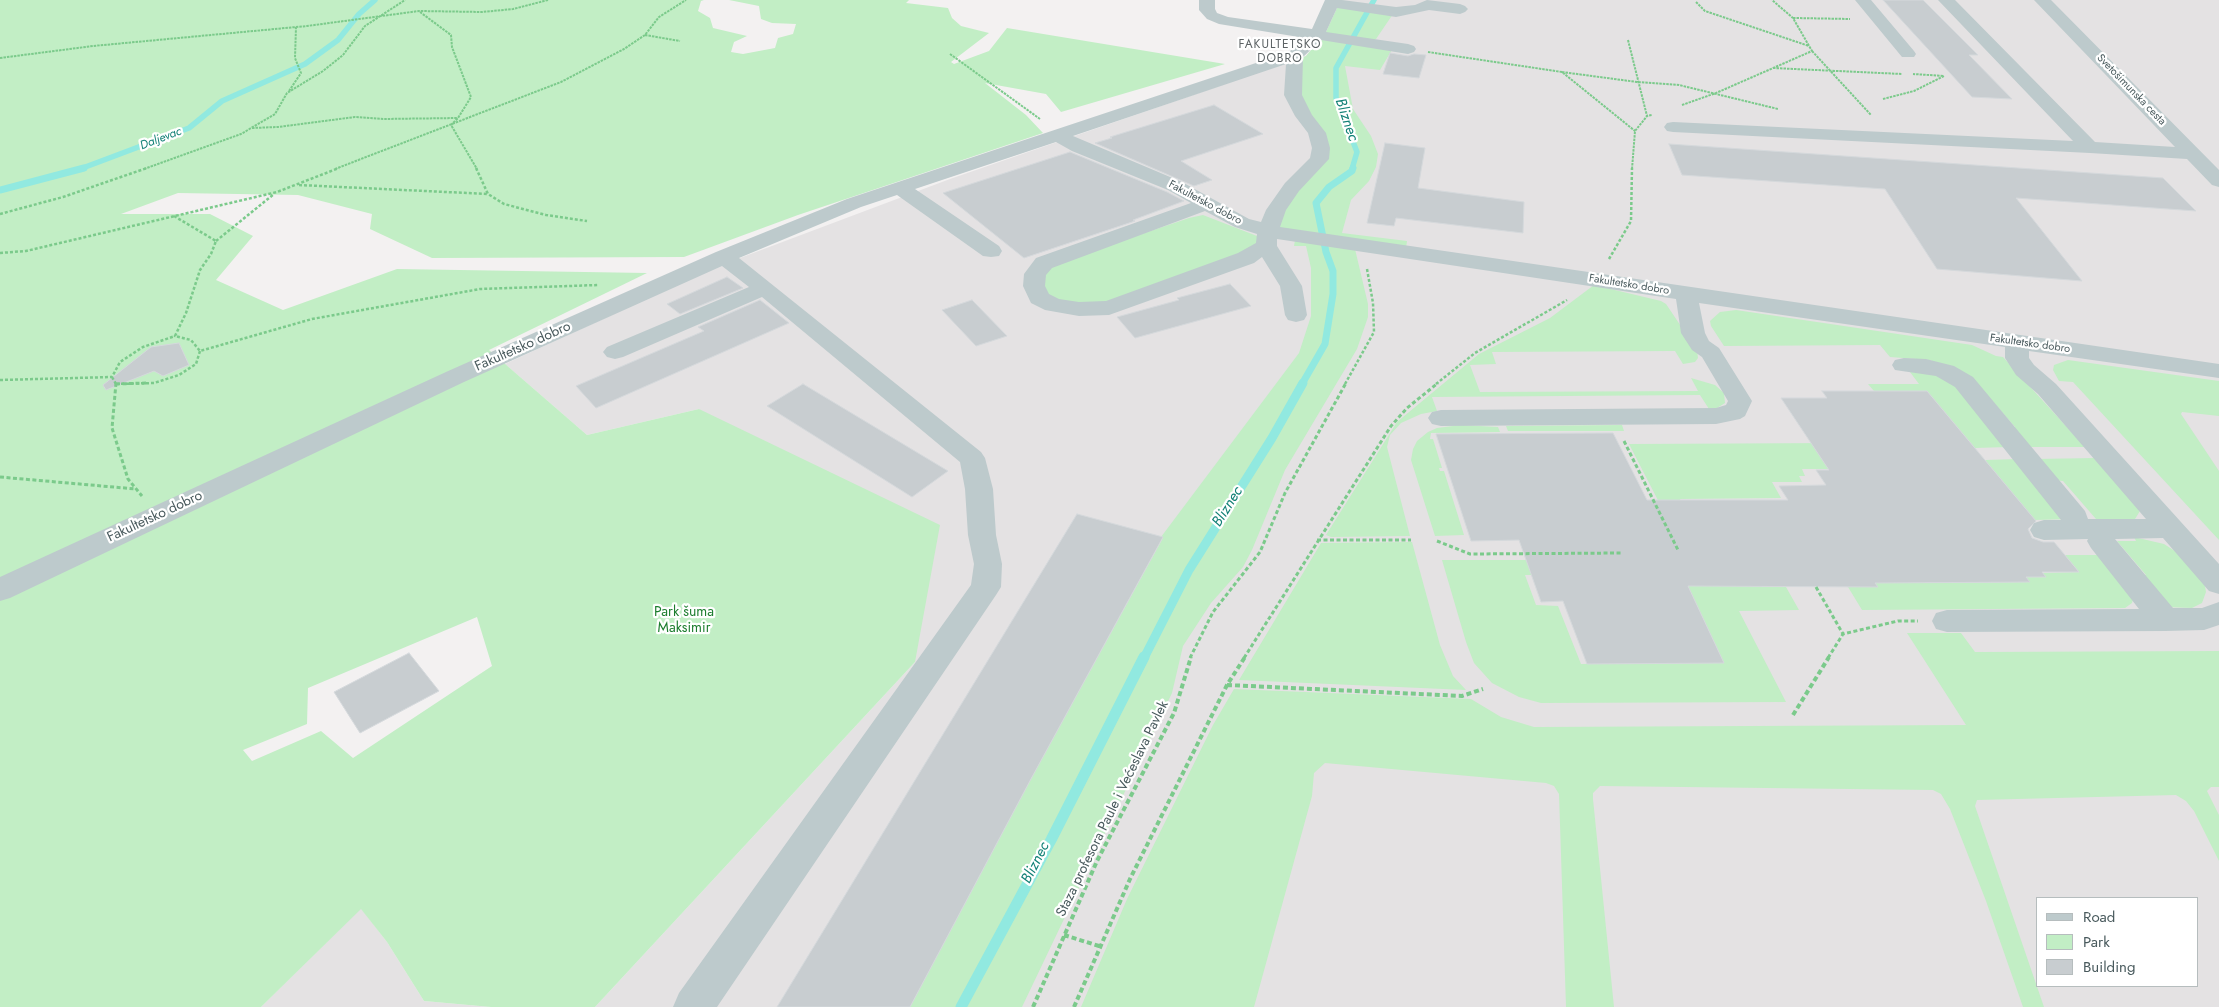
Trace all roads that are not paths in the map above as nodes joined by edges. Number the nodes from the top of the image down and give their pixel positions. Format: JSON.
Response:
{"nodes":[{"id":1,"x":1207,"y":0,"type":"edge"},
{"id":2,"x":1862,"y":0,"type":"edge"},
{"id":3,"x":2042,"y":0,"type":"edge"},
{"id":4,"x":1332,"y":2,"type":"edge"},
{"id":5,"x":1939,"y":3,"type":"edge"},
{"id":6,"x":1460,"y":9,"type":"dead end"},
{"id":7,"x":1945,"y":20,"type":"dead end"},
{"id":8,"x":1325,"y":36,"type":"junction"},
{"id":9,"x":1408,"y":49,"type":"road end"},
{"id":10,"x":1908,"y":54,"type":"dead end"},
{"id":11,"x":1295,"y":56,"type":"junction"},
{"id":12,"x":1673,"y":127,"type":"dead end"},
{"id":13,"x":1059,"y":136,"type":"junction"},
{"id":14,"x":2090,"y":146,"type":"junction"},
{"id":15,"x":2192,"y":154,"type":"junction"},
{"id":16,"x":2219,"y":180,"type":"edge"},
{"id":17,"x":900,"y":188,"type":"junction"},
{"id":18,"x":1206,"y":204,"type":"junction"},
{"id":19,"x":1267,"y":239,"type":"junction"},
{"id":20,"x":991,"y":251,"type":"dead end"},
{"id":21,"x":724,"y":257,"type":"junction"},
{"id":22,"x":765,"y":288,"type":"junction"},
{"id":23,"x":1686,"y":294,"type":"junction"},
{"id":24,"x":1296,"y":315,"type":"dead end"},
{"id":25,"x":2017,"y":342,"type":"junction"},
{"id":26,"x":615,"y":352,"type":"dead end"},
{"id":27,"x":1904,"y":365,"type":"dead end"},
{"id":28,"x":2219,"y":371,"type":"edge"},
{"id":29,"x":1441,"y":418,"type":"dead end"},
{"id":30,"x":2075,"y":518,"type":"dead end"},
{"id":31,"x":2170,"y":528,"type":"junction"},
{"id":32,"x":2044,"y":530,"type":"dead end"},
{"id":33,"x":2101,"y":541,"type":"dead end"},
{"id":34,"x":2219,"y":583,"type":"edge"},
{"id":35,"x":0,"y":590,"type":"edge"},
{"id":36,"x":2219,"y":613,"type":"edge"},
{"id":37,"x":2166,"y":620,"type":"junction"},
{"id":38,"x":1947,"y":621,"type":"road end"},
{"id":39,"x":693,"y":1007,"type":"edge"}],
"edges":[{"from":1,"to":8,"type":"street"},
{"from":2,"to":10,"type":"street"},
{"from":3,"to":15,"type":"street","name":"Svetošimunska cesta"},
{"from":4,"to":6,"type":"street"},
{"from":4,"to":8,"type":"street","name":"Fakultetsko dobro"},
{"from":5,"to":7,"type":"street"},
{"from":5,"to":14,"type":"street"},
{"from":8,"to":9,"type":"street"},
{"from":8,"to":11,"type":"street","name":"Fakultetsko dobro"},
{"from":11,"to":13,"type":"street","name":"Fakultetsko dobro"},
{"from":11,"to":19,"type":"street"},
{"from":12,"to":14,"type":"street"},
{"from":13,"to":17,"type":"street","name":"Fakultetsko dobro"},
{"from":13,"to":18,"type":"street","name":"Fakultetsko dobro"},
{"from":14,"to":15,"type":"street"},
{"from":15,"to":16,"type":"street","name":"Svetošimunska cesta"},
{"from":17,"to":20,"type":"street"},
{"from":17,"to":21,"type":"street","name":"Fakultetsko dobro"},
{"from":18,"to":19,"type":"street","name":"Fakultetsko dobro"},
{"from":18,"to":19,"type":"street"},
{"from":19,"to":23,"type":"street","name":"Fakultetsko dobro"},
{"from":19,"to":24,"type":"street"},
{"from":21,"to":22,"type":"street"},
{"from":21,"to":35,"type":"street","name":"Fakultetsko dobro"},
{"from":22,"to":26,"type":"street"},
{"from":22,"to":39,"type":"street"},
{"from":23,"to":25,"type":"street","name":"Fakultetsko dobro"},
{"from":23,"to":29,"type":"street"},
{"from":25,"to":28,"type":"street","name":"Fakultetsko dobro"},
{"from":25,"to":31,"type":"street"},
{"from":27,"to":30,"type":"street"},
{"from":31,"to":32,"type":"street"},
{"from":31,"to":34,"type":"street"},
{"from":33,"to":37,"type":"street"},
{"from":36,"to":37,"type":"street"},
{"from":37,"to":38,"type":"street"}]}
